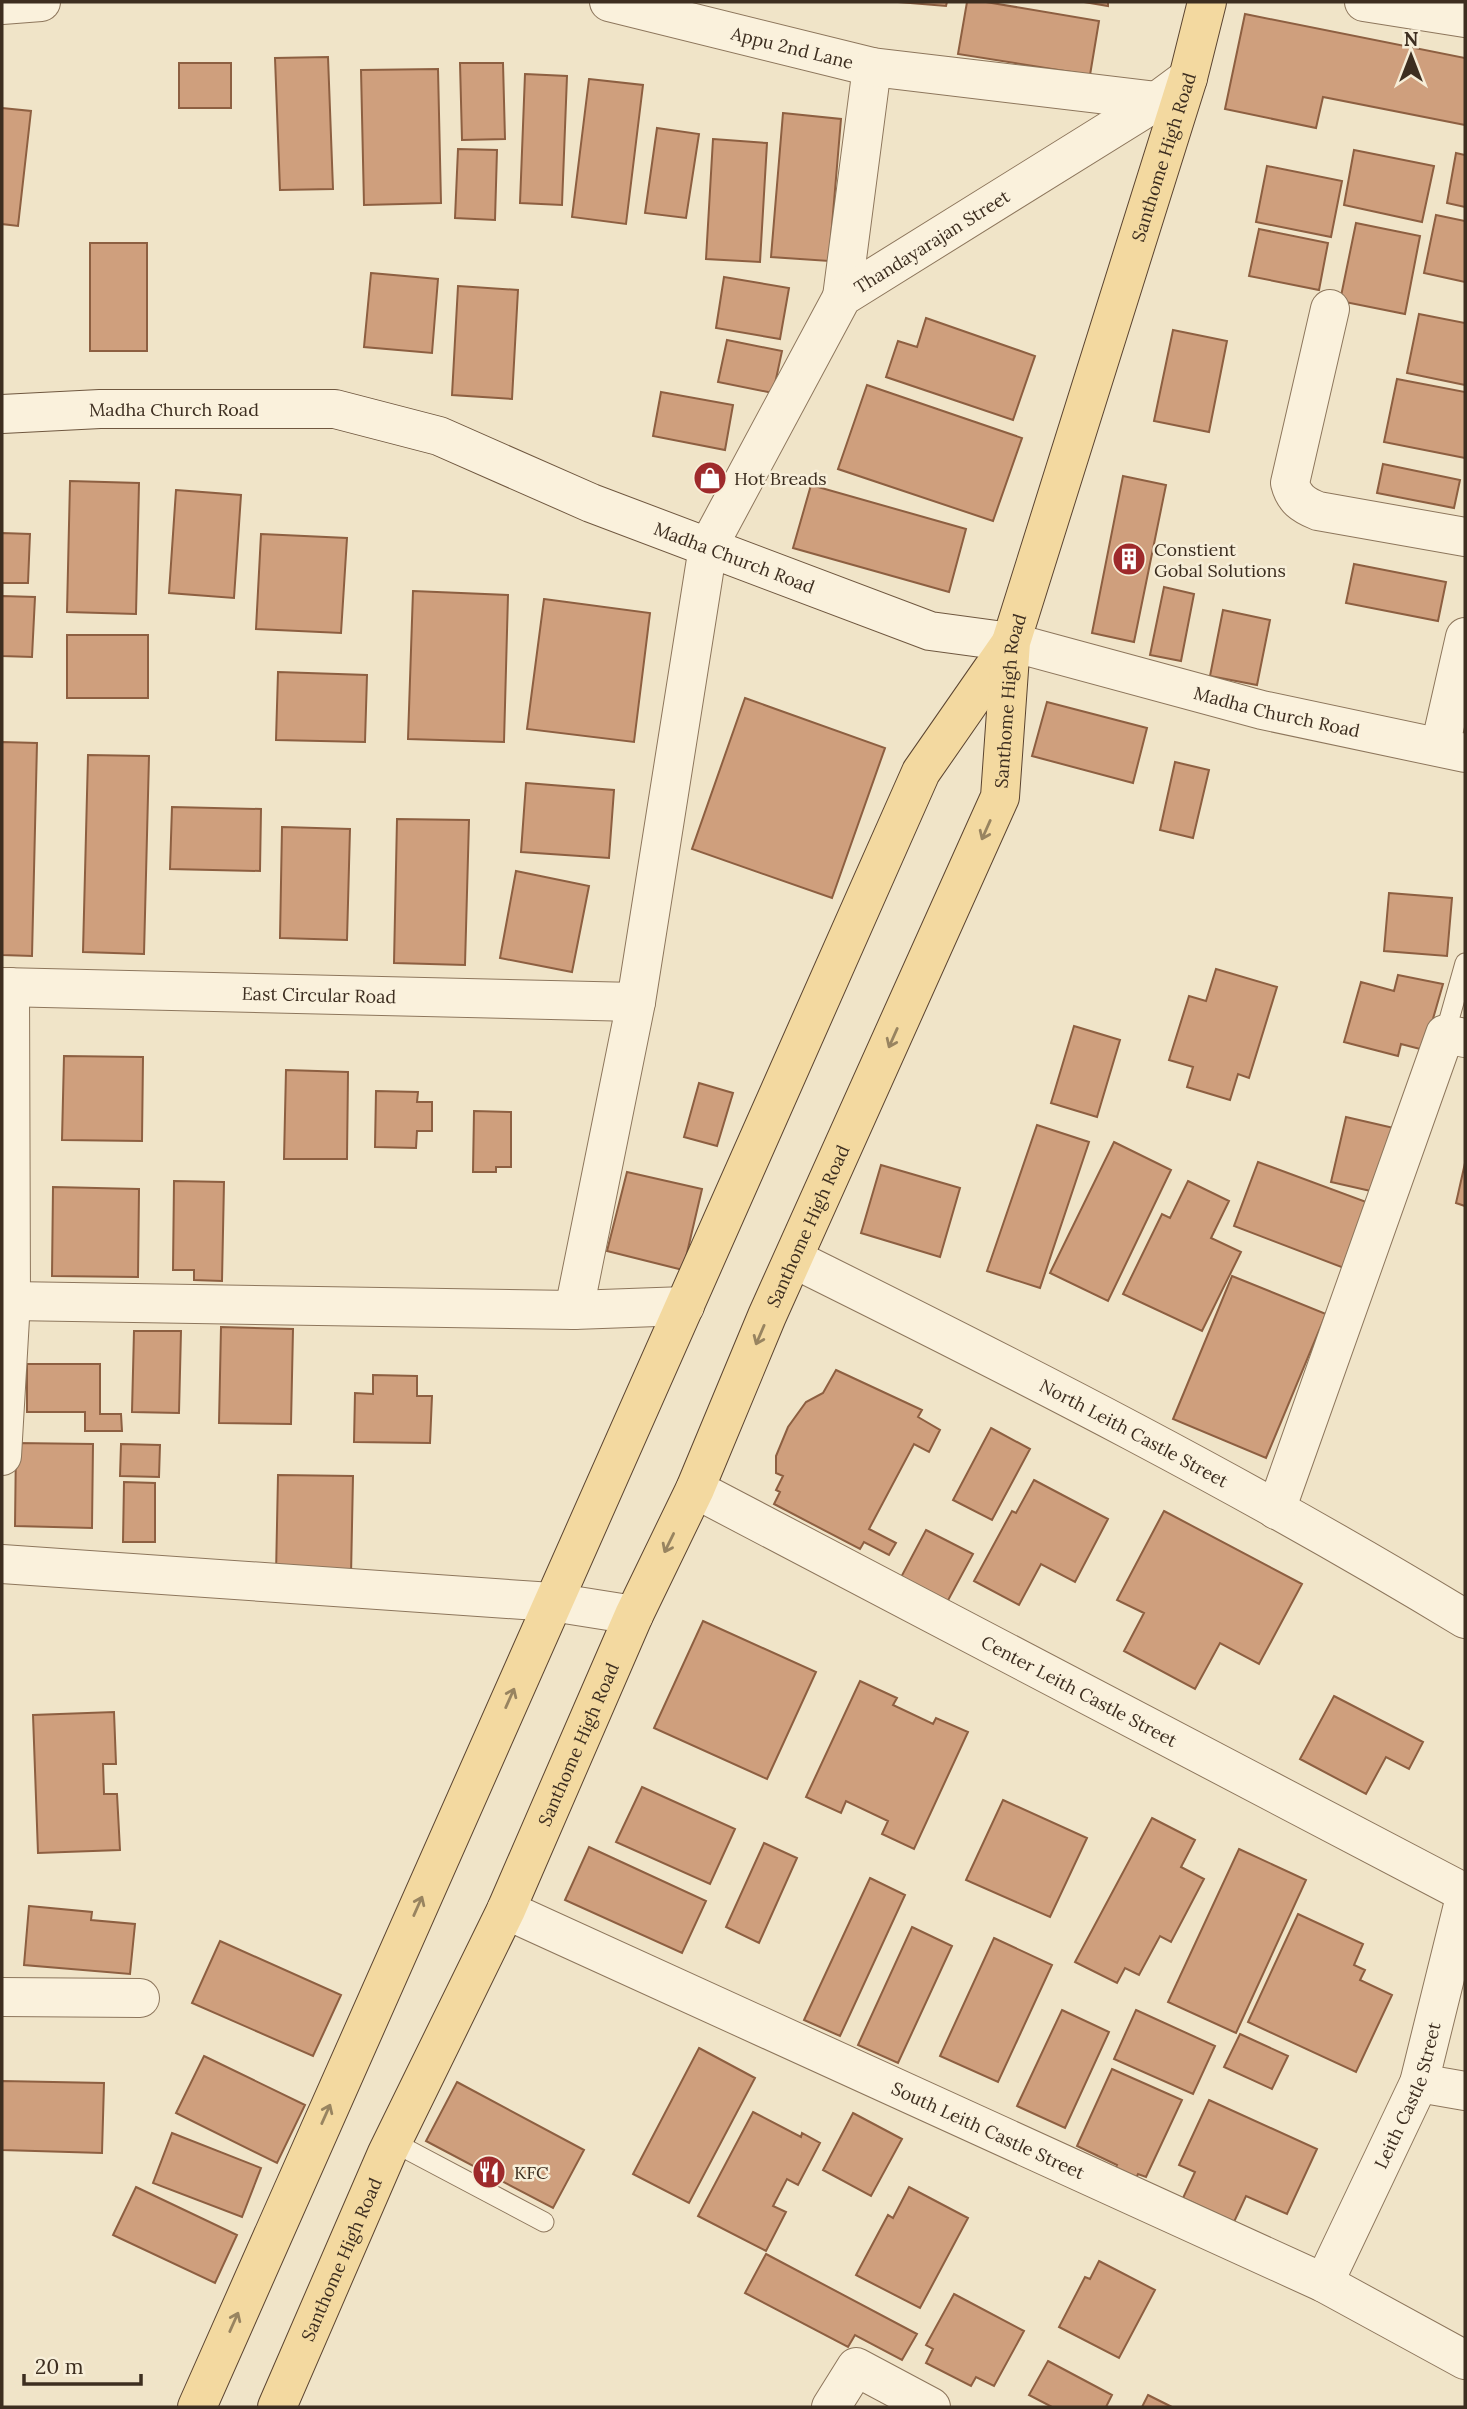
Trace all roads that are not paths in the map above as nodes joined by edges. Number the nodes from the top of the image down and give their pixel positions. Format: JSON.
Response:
{"nodes":[{"id":1,"x":41,"y":2,"type":"edge"},
{"id":2,"x":609,"y":2,"type":"edge"},
{"id":3,"x":1207,"y":2,"type":"edge"},
{"id":4,"x":1364,"y":2,"type":"edge"},
{"id":5,"x":2,"y":5,"type":"edge"},
{"id":6,"x":1465,"y":18,"type":"edge"},
{"id":7,"x":872,"y":67,"type":"junction"},
{"id":8,"x":1188,"y":78,"type":"junction"},
{"id":9,"x":1157,"y":101,"type":"junction"},
{"id":10,"x":842,"y":298,"type":"junction"},
{"id":11,"x":1330,"y":309,"type":"dead end"},
{"id":12,"x":2,"y":414,"type":"edge"},
{"id":13,"x":1465,"y":537,"type":"edge"},
{"id":14,"x":708,"y":547,"type":"junction"},
{"id":15,"x":1465,"y":638,"type":"edge"},
{"id":16,"x":1011,"y":642,"type":"junction"},
{"id":17,"x":1453,"y":750,"type":"edge"},
{"id":18,"x":1465,"y":963,"type":"edge"},
{"id":19,"x":6,"y":987,"type":"edge"},
{"id":20,"x":636,"y":1002,"type":"junction"},
{"id":21,"x":1455,"y":1036,"type":"edge"},
{"id":22,"x":794,"y":1259,"type":"junction"},
{"id":23,"x":12,"y":1301,"type":"junction"},
{"id":24,"x":685,"y":1306,"type":"junction"},
{"id":25,"x":573,"y":1310,"type":"junction"},
{"id":26,"x":2,"y":1456,"type":"edge"},
{"id":27,"x":695,"y":1489,"type":"junction"},
{"id":28,"x":1276,"y":1510,"type":"junction"},
{"id":29,"x":2,"y":1564,"type":"edge"},
{"id":30,"x":552,"y":1602,"type":"junction"},
{"id":31,"x":634,"y":1615,"type":"junction"},
{"id":32,"x":1465,"y":1619,"type":"edge"},
{"id":33,"x":1465,"y":1895,"type":"edge"},
{"id":34,"x":506,"y":1910,"type":"junction"},
{"id":35,"x":2,"y":1997,"type":"edge"},
{"id":36,"x":140,"y":1998,"type":"dead end"},
{"id":37,"x":1419,"y":2083,"type":"junction"},
{"id":38,"x":1465,"y":2091,"type":"edge"},
{"id":39,"x":393,"y":2142,"type":"junction"},
{"id":40,"x":544,"y":2222,"type":"dead end"},
{"id":41,"x":1324,"y":2283,"type":"junction"},
{"id":42,"x":1465,"y":2360,"type":"edge"},
{"id":43,"x":197,"y":2407,"type":"edge"},
{"id":44,"x":277,"y":2407,"type":"edge"},
{"id":45,"x":831,"y":2407,"type":"edge"},
{"id":46,"x":931,"y":2407,"type":"edge"}],
"edges":[{"from":1,"to":5,"type":"street"},
{"from":2,"to":7,"type":"street","name":"Appu 2nd Lane"},
{"from":3,"to":8,"type":"main road","name":"Santhome High Road"},
{"from":4,"to":6,"type":"street"},
{"from":7,"to":9,"type":"street"},
{"from":7,"to":10,"type":"street","name":"Appu 2nd Lane"},
{"from":8,"to":9,"type":"street","name":"Thandayarajan Street"},
{"from":8,"to":16,"type":"main road","name":"Santhome High Road"},
{"from":9,"to":10,"type":"street","name":"Thandayarajan Street"},
{"from":10,"to":14,"type":"street","name":"Thandayarajan Street"},
{"from":11,"to":13,"type":"street"},
{"from":12,"to":14,"type":"street","name":"Madha Church Road"},
{"from":14,"to":16,"type":"street","name":"Madha Church Road"},
{"from":14,"to":20,"type":"street","name":"Thandayarajan Street"},
{"from":15,"to":17,"type":"street"},
{"from":16,"to":17,"type":"street","name":"Madha Church Road"},
{"from":16,"to":22,"type":"main road","name":"Santhome High Road","one_way":true},
{"from":16,"to":24,"type":"main road"},
{"from":18,"to":21,"type":"lane"},
{"from":19,"to":20,"type":"street","name":"East Circular Road"},
{"from":19,"to":23,"type":"street"},
{"from":20,"to":25,"type":"street","name":"Thandayarajan Street"},
{"from":21,"to":28,"type":"street"},
{"from":22,"to":27,"type":"main road","name":"Santhome High Road","one_way":true},
{"from":22,"to":28,"type":"street","name":"North Leith Castle Street"},
{"from":23,"to":25,"type":"street"},
{"from":23,"to":26,"type":"street"},
{"from":24,"to":25,"type":"street"},
{"from":24,"to":30,"type":"main road"},
{"from":27,"to":31,"type":"main road","name":"Santhome High Road","one_way":true},
{"from":27,"to":33,"type":"street","name":"Center Leith Castle Street"},
{"from":28,"to":32,"type":"street","name":"North Leith Castle Street"},
{"from":29,"to":30,"type":"street"},
{"from":30,"to":31,"type":"street"},
{"from":43,"to":30,"type":"main road","one_way":true},
{"from":31,"to":34,"type":"main road","name":"Santhome High Road"},
{"from":33,"to":37,"type":"street","name":"Leith Castle Street"},
{"from":34,"to":39,"type":"main road","name":"Santhome High Road"},
{"from":34,"to":41,"type":"street","name":"South Leith Castle Street"},
{"from":35,"to":36,"type":"street"},
{"from":37,"to":38,"type":"street"},
{"from":37,"to":41,"type":"street","name":"Leith Castle Street"},
{"from":39,"to":40,"type":"lane"},
{"from":39,"to":44,"type":"main road","name":"Santhome High Road"},
{"from":41,"to":42,"type":"street","name":"South Leith Castle Street"},
{"from":45,"to":46,"type":"street"}]}
